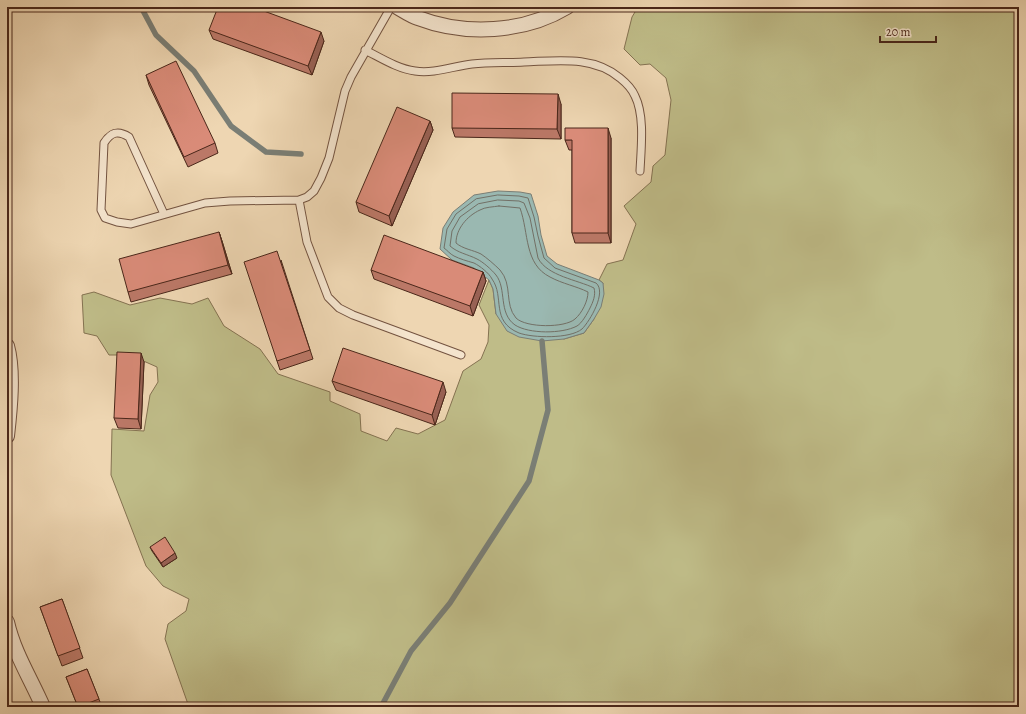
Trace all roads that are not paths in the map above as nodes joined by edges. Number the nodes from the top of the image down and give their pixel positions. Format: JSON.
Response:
{"nodes":[{"id":1,"x":391,"y":7,"type":"edge"},
{"id":2,"x":397,"y":7,"type":"edge"},
{"id":3,"x":567,"y":7,"type":"edge"},
{"id":4,"x":365,"y":50,"type":"junction"},
{"id":5,"x":640,"y":171,"type":"dead end"},
{"id":6,"x":299,"y":200,"type":"junction"},
{"id":7,"x":164,"y":214,"type":"junction"},
{"id":8,"x":7,"y":346,"type":"edge"},
{"id":9,"x":461,"y":355,"type":"dead end"},
{"id":10,"x":7,"y":436,"type":"edge"},
{"id":11,"x":7,"y":622,"type":"edge"},
{"id":12,"x":43,"y":707,"type":"edge"}],
"edges":[{"from":1,"to":4,"type":"lane"},
{"from":2,"to":3,"type":"street"},
{"from":4,"to":5,"type":"lane"},
{"from":4,"to":6,"type":"lane"},
{"from":6,"to":7,"type":"lane"},
{"from":6,"to":9,"type":"lane"},
{"from":7,"to":7,"type":"lane"},
{"from":8,"to":10,"type":"street"},
{"from":11,"to":12,"type":"street"}]}
